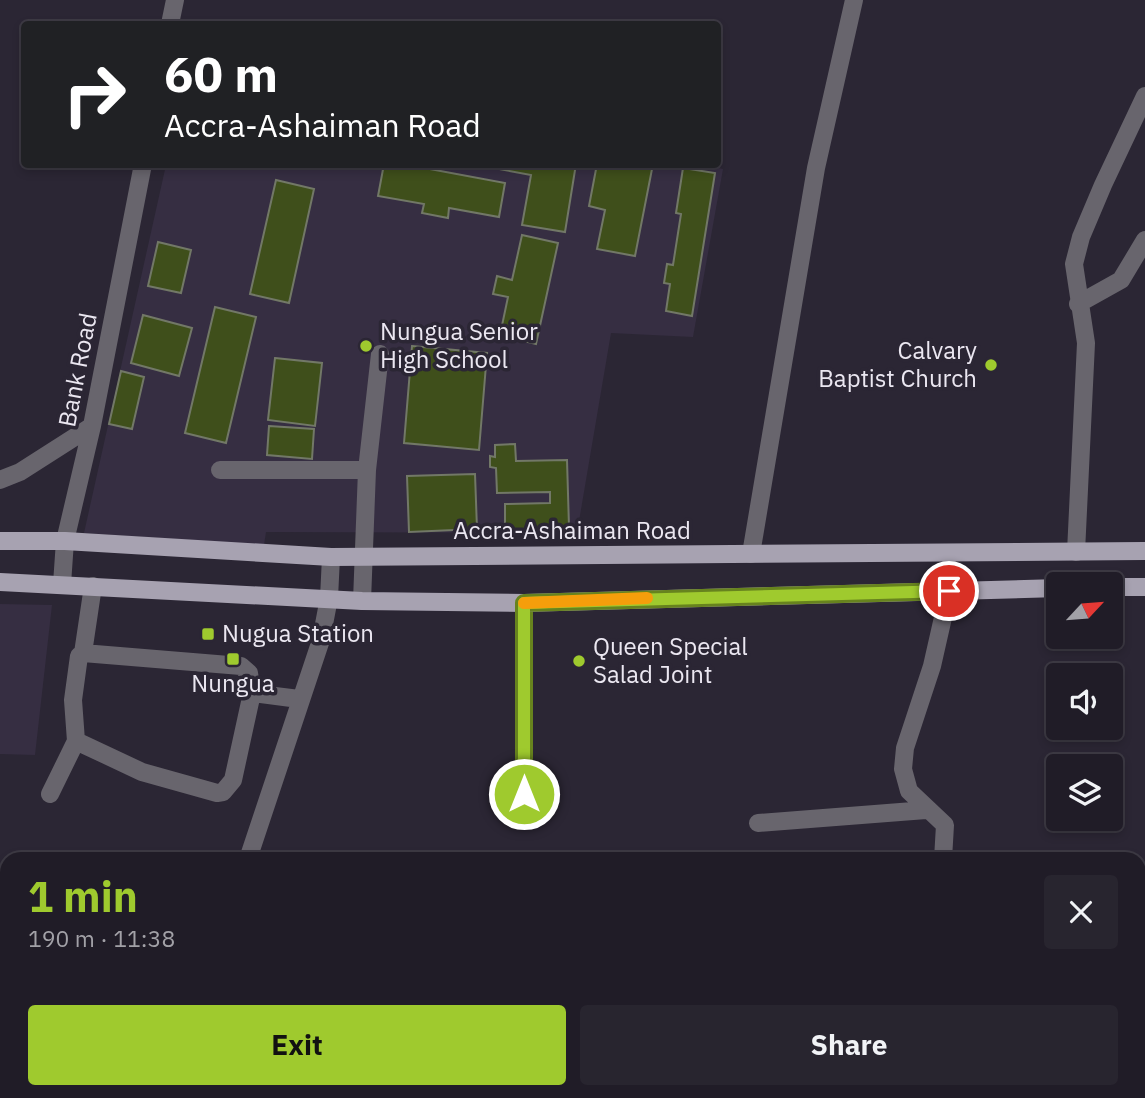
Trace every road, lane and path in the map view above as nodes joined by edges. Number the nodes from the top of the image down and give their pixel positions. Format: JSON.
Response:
{"nodes":[{"id":1,"x":175,"y":0,"type":"edge"},
{"id":2,"x":854,"y":0,"type":"edge"},
{"id":3,"x":171,"y":21,"type":"edge"},
{"id":4,"x":1145,"y":96,"type":"edge"},
{"id":5,"x":142,"y":168,"type":"edge"},
{"id":6,"x":1145,"y":240,"type":"edge"},
{"id":7,"x":1078,"y":304,"type":"junction"},
{"id":8,"x":380,"y":354,"type":"dead end"},
{"id":9,"x":92,"y":426,"type":"junction"},
{"id":10,"x":220,"y":470,"type":"dead end"},
{"id":11,"x":367,"y":470,"type":"junction"},
{"id":12,"x":0,"y":480,"type":"edge"},
{"id":13,"x":0,"y":541,"type":"edge"},
{"id":14,"x":65,"y":541,"type":"junction"},
{"id":15,"x":1145,"y":551,"type":"edge"},
{"id":16,"x":1076,"y":552,"type":"junction"},
{"id":17,"x":751,"y":554,"type":"junction"},
{"id":18,"x":331,"y":557,"type":"junction"},
{"id":19,"x":364,"y":557,"type":"junction"},
{"id":20,"x":0,"y":582,"type":"edge"},
{"id":21,"x":62,"y":584,"type":"junction"},
{"id":22,"x":93,"y":586,"type":"junction"},
{"id":23,"x":1124,"y":587,"type":"edge"},
{"id":24,"x":1145,"y":587,"type":"edge"},
{"id":25,"x":1046,"y":588,"type":"edge"},
{"id":26,"x":949,"y":591,"type":"junction"},
{"id":27,"x":329,"y":598,"type":"junction"},
{"id":28,"x":362,"y":601,"type":"junction"},
{"id":29,"x":524,"y":603,"type":"junction"},
{"id":30,"x":83,"y":653,"type":"junction"},
{"id":31,"x":252,"y":694,"type":"junction"},
{"id":32,"x":299,"y":699,"type":"junction"},
{"id":33,"x":76,"y":740,"type":"junction"},
{"id":34,"x":50,"y":794,"type":"dead end"},
{"id":35,"x":524,"y":794,"type":"dead end"},
{"id":36,"x":926,"y":810,"type":"junction"},
{"id":37,"x":758,"y":823,"type":"dead end"},
{"id":38,"x":250,"y":852,"type":"edge"},
{"id":39,"x":943,"y":852,"type":"edge"}],
"edges":[{"from":1,"to":3,"type":"street"},
{"from":2,"to":17,"type":"street"},
{"from":4,"to":7,"type":"street"},
{"from":5,"to":9,"type":"street","name":"Bank Road"},
{"from":6,"to":7,"type":"street"},
{"from":7,"to":16,"type":"street"},
{"from":8,"to":11,"type":"street"},
{"from":9,"to":12,"type":"street"},
{"from":9,"to":14,"type":"street","name":"Bank Road"},
{"from":10,"to":11,"type":"street"},
{"from":11,"to":19,"type":"street"},
{"from":13,"to":14,"type":"main road","name":"Accra-Ashaiman Road"},
{"from":14,"to":18,"type":"main road","name":"Accra-Ashaiman Road"},
{"from":14,"to":21,"type":"street","name":"Bank Road"},
{"from":15,"to":16,"type":"main road","name":"Accra-Ashaiman Road"},
{"from":16,"to":17,"type":"main road","name":"Accra-Ashaiman Road"},
{"from":17,"to":19,"type":"main road","name":"Accra-Ashaiman Road"},
{"from":18,"to":19,"type":"main road","name":"Accra-Ashaiman Road"},
{"from":18,"to":27,"type":"street"},
{"from":19,"to":28,"type":"street"},
{"from":20,"to":21,"type":"main road"},
{"from":21,"to":22,"type":"main road"},
{"from":22,"to":27,"type":"main road"},
{"from":22,"to":30,"type":"street"},
{"from":23,"to":24,"type":"main road"},
{"from":25,"to":26,"type":"main road"},
{"from":26,"to":29,"type":"main road"},
{"from":26,"to":36,"type":"street"},
{"from":27,"to":28,"type":"main road"},
{"from":27,"to":32,"type":"street"},
{"from":28,"to":29,"type":"main road"},
{"from":29,"to":35,"type":"street"},
{"from":30,"to":31,"type":"street"},
{"from":30,"to":33,"type":"street"},
{"from":31,"to":32,"type":"street"},
{"from":31,"to":33,"type":"street"},
{"from":32,"to":38,"type":"street"},
{"from":33,"to":34,"type":"street"},
{"from":36,"to":37,"type":"street"},
{"from":36,"to":39,"type":"street"}]}
